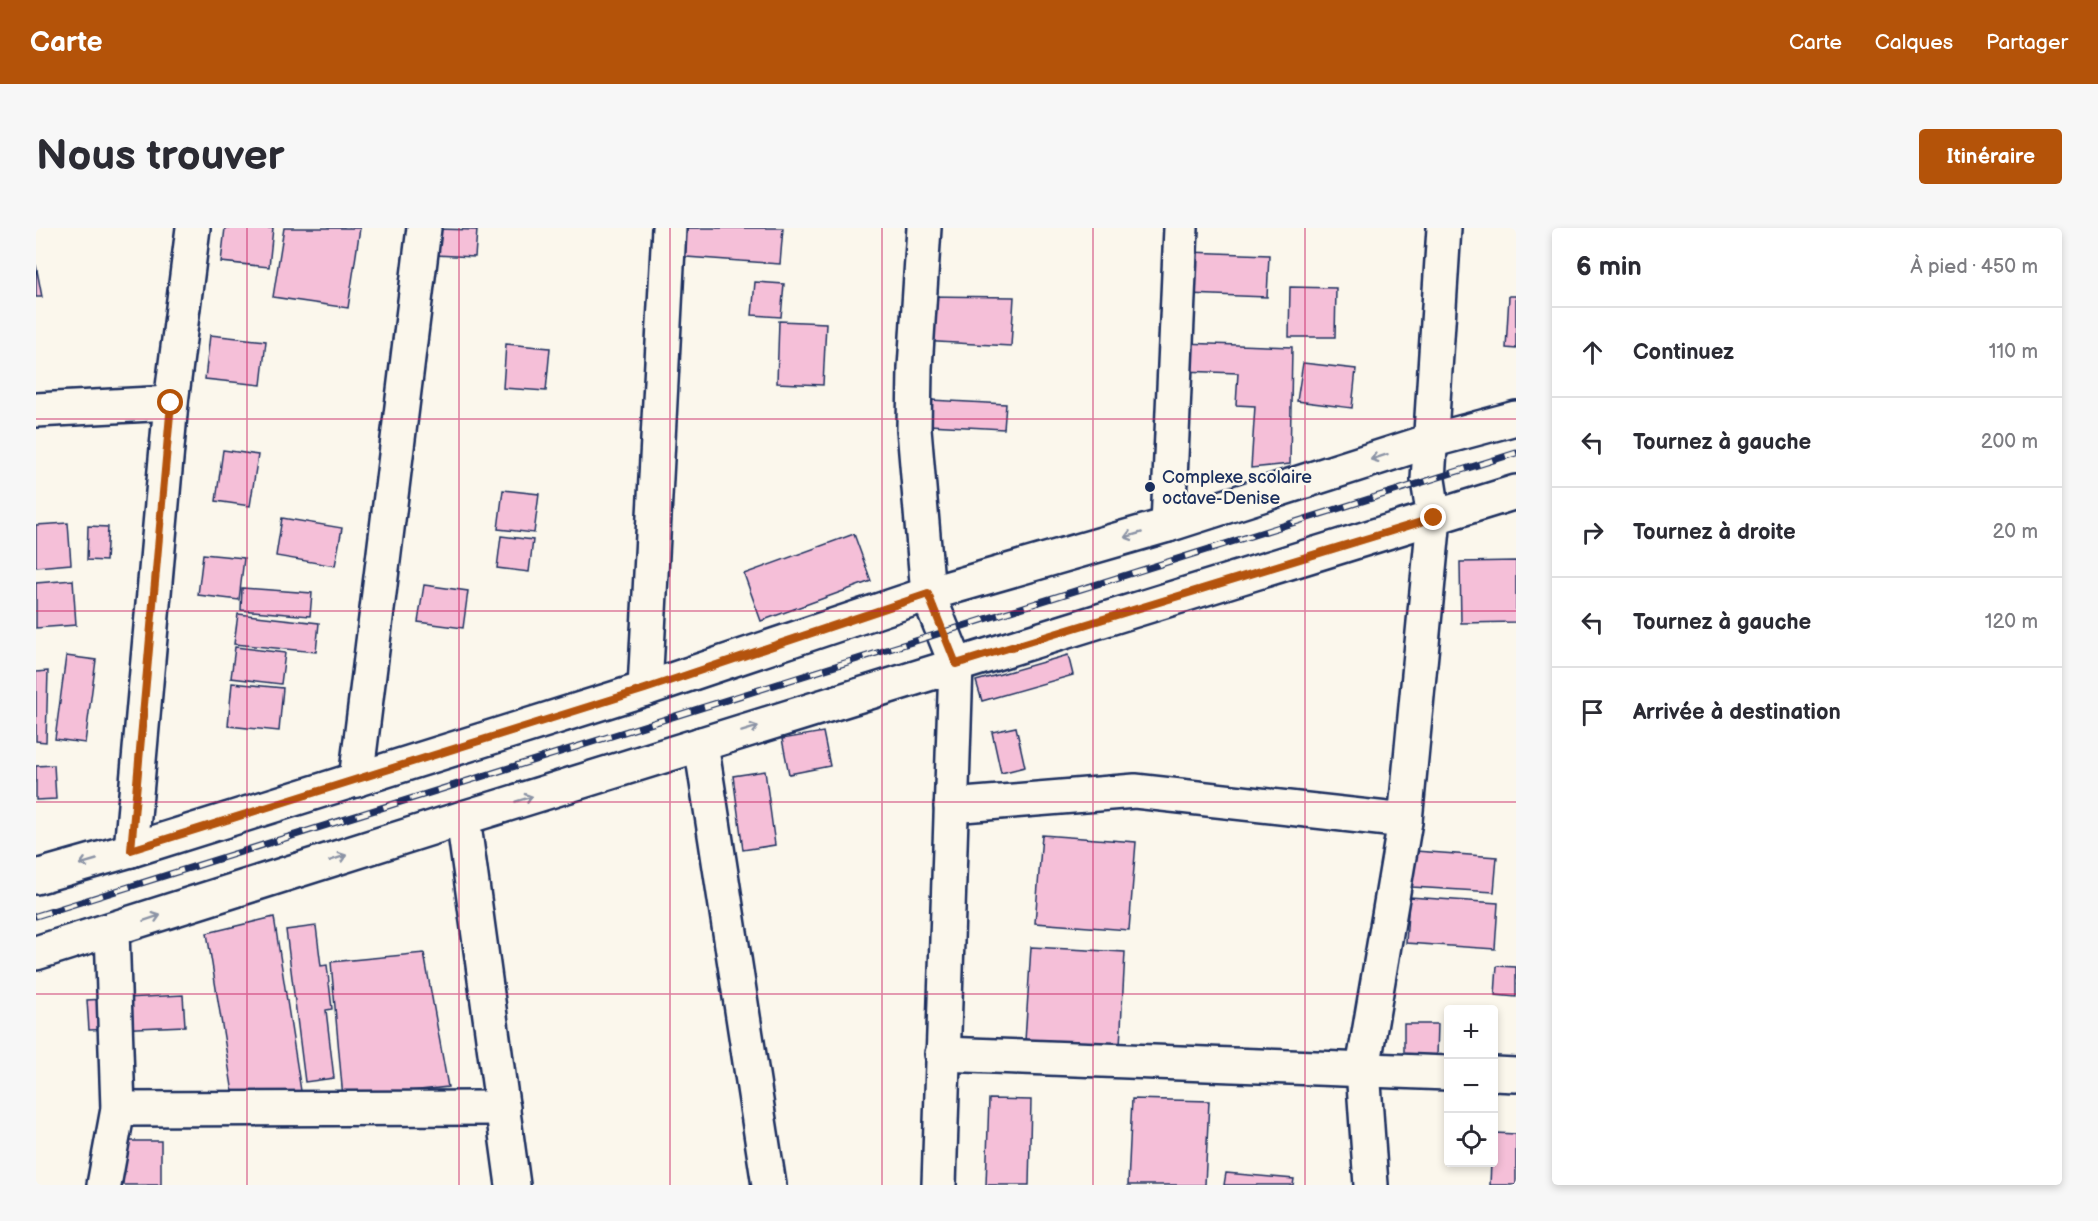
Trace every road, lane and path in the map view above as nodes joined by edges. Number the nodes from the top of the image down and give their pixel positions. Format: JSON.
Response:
{"nodes":[{"id":1,"x":193,"y":228,"type":"edge"},
{"id":2,"x":424,"y":228,"type":"edge"},
{"id":3,"x":669,"y":228,"type":"edge"},
{"id":4,"x":924,"y":228,"type":"edge"},
{"id":5,"x":1181,"y":228,"type":"edge"},
{"id":6,"x":1444,"y":228,"type":"edge"},
{"id":7,"x":171,"y":403,"type":"junction"},
{"id":8,"x":36,"y":410,"type":"edge"},
{"id":9,"x":1516,"y":418,"type":"edge"},
{"id":10,"x":1430,"y":441,"type":"junction"},
{"id":11,"x":1516,"y":492,"type":"edge"},
{"id":12,"x":1434,"y":518,"type":"junction"},
{"id":13,"x":1168,"y":525,"type":"junction"},
{"id":14,"x":928,"y":594,"type":"junction"},
{"id":15,"x":956,"y":664,"type":"junction"},
{"id":16,"x":645,"y":689,"type":"junction"},
{"id":17,"x":701,"y":744,"type":"junction"},
{"id":18,"x":356,"y":780,"type":"junction"},
{"id":19,"x":951,"y":806,"type":"junction"},
{"id":20,"x":463,"y":818,"type":"junction"},
{"id":21,"x":1405,"y":822,"type":"junction"},
{"id":22,"x":131,"y":850,"type":"junction"},
{"id":23,"x":36,"y":877,"type":"edge"},
{"id":24,"x":112,"y":931,"type":"junction"},
{"id":25,"x":36,"y":953,"type":"edge"},
{"id":26,"x":942,"y":1054,"type":"junction"},
{"id":27,"x":1363,"y":1069,"type":"junction"},
{"id":28,"x":1444,"y":1072,"type":"edge"},
{"id":29,"x":1498,"y":1074,"type":"edge"},
{"id":30,"x":1516,"y":1075,"type":"edge"},
{"id":31,"x":503,"y":1108,"type":"junction"},
{"id":32,"x":118,"y":1109,"type":"junction"},
{"id":33,"x":104,"y":1185,"type":"edge"},
{"id":34,"x":513,"y":1185,"type":"edge"},
{"id":35,"x":769,"y":1185,"type":"edge"},
{"id":36,"x":939,"y":1185,"type":"edge"},
{"id":37,"x":1371,"y":1185,"type":"edge"}],
"edges":[{"from":1,"to":7,"type":"street"},
{"from":2,"to":18,"type":"street"},
{"from":3,"to":16,"type":"street"},
{"from":4,"to":14,"type":"street"},
{"from":5,"to":13,"type":"street"},
{"from":6,"to":10,"type":"street"},
{"from":7,"to":8,"type":"street"},
{"from":7,"to":22,"type":"street"},
{"from":9,"to":10,"type":"street"},
{"from":10,"to":12,"type":"street"},
{"from":10,"to":13,"type":"street","one_way":true},
{"from":11,"to":12,"type":"street"},
{"from":12,"to":15,"type":"street"},
{"from":12,"to":21,"type":"street"},
{"from":13,"to":14,"type":"street","one_way":true},
{"from":14,"to":15,"type":"street"},
{"from":14,"to":16,"type":"street"},
{"from":17,"to":15,"type":"street","one_way":true},
{"from":15,"to":19,"type":"street"},
{"from":16,"to":18,"type":"street"},
{"from":20,"to":17,"type":"street","one_way":true},
{"from":17,"to":35,"type":"street"},
{"from":18,"to":22,"type":"street"},
{"from":19,"to":21,"type":"street"},
{"from":19,"to":26,"type":"street"},
{"from":24,"to":20,"type":"street","one_way":true},
{"from":20,"to":31,"type":"street"},
{"from":21,"to":27,"type":"street"},
{"from":22,"to":23,"type":"street","one_way":true},
{"from":24,"to":25,"type":"street"},
{"from":24,"to":32,"type":"street"},
{"from":26,"to":27,"type":"street"},
{"from":26,"to":36,"type":"street"},
{"from":27,"to":28,"type":"street"},
{"from":27,"to":37,"type":"street"},
{"from":29,"to":30,"type":"street"},
{"from":31,"to":32,"type":"street"},
{"from":31,"to":34,"type":"street"},
{"from":32,"to":33,"type":"street"}]}
